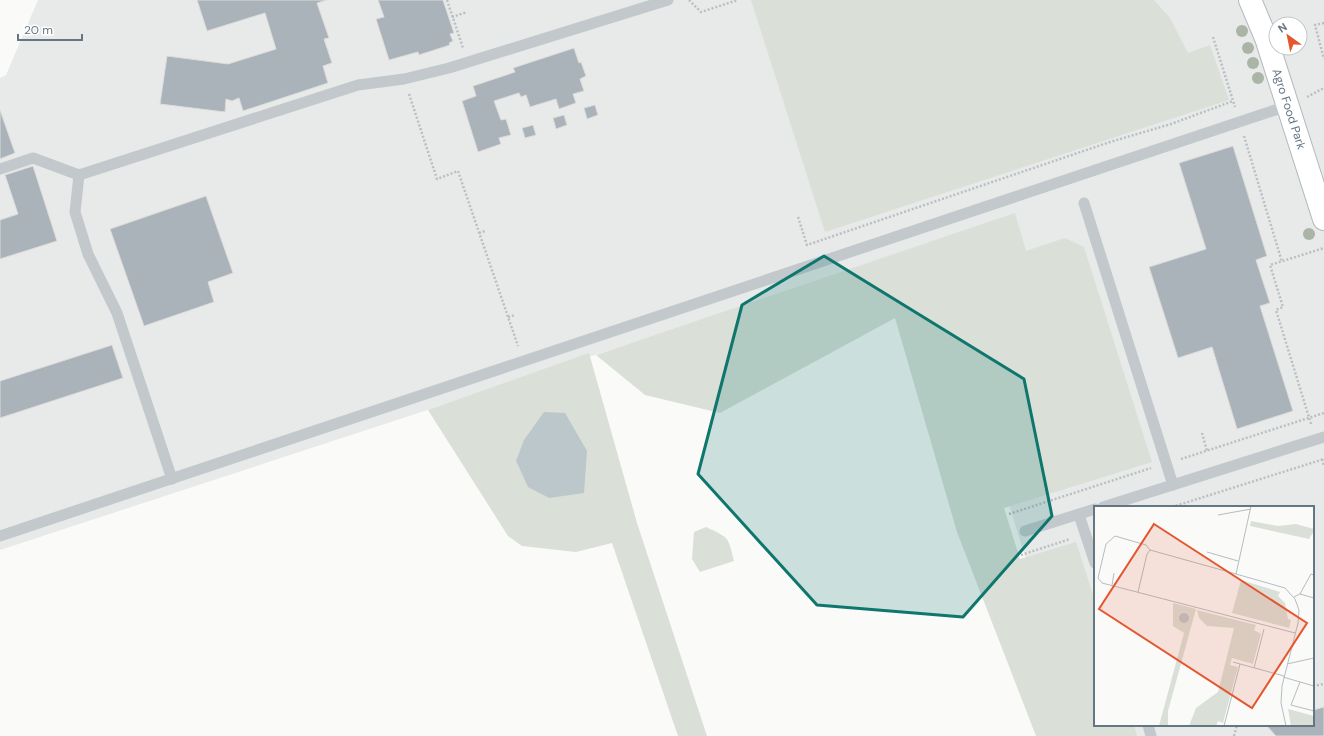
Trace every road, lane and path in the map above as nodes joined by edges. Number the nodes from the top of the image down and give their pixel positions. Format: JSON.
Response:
{"nodes":[{"id":1,"x":447,"y":0,"type":"edge"},
{"id":2,"x":668,"y":0,"type":"edge"},
{"id":3,"x":689,"y":0,"type":"edge"},
{"id":4,"x":738,"y":0,"type":"edge"},
{"id":5,"x":1250,"y":0,"type":"edge"},
{"id":6,"x":467,"y":12,"type":"dead end"},
{"id":7,"x":452,"y":17,"type":"junction"},
{"id":8,"x":1324,"y":23,"type":"edge"},
{"id":9,"x":1324,"y":59,"type":"edge"},
{"id":10,"x":467,"y":62,"type":"junction"},
{"id":11,"x":404,"y":79,"type":"junction"},
{"id":12,"x":1234,"y":102,"type":"dead end"},
{"id":13,"x":1288,"y":106,"type":"junction"},
{"id":14,"x":0,"y":169,"type":"edge"},
{"id":15,"x":79,"y":175,"type":"junction"},
{"id":16,"x":1084,"y":202,"type":"dead end"},
{"id":17,"x":1266,"y":209,"type":"dead end"},
{"id":18,"x":798,"y":217,"type":"dead end"},
{"id":19,"x":1324,"y":219,"type":"edge"},
{"id":20,"x":485,"y":231,"type":"dead end"},
{"id":21,"x":479,"y":233,"type":"junction"},
{"id":22,"x":1324,"y":248,"type":"edge"},
{"id":23,"x":1282,"y":262,"type":"junction"},
{"id":24,"x":515,"y":315,"type":"dead end"},
{"id":25,"x":508,"y":317,"type":"junction"},
{"id":26,"x":523,"y":361,"type":"junction"},
{"id":27,"x":1202,"y":433,"type":"dead end"},
{"id":28,"x":1320,"y":438,"type":"edge"},
{"id":29,"x":1207,"y":451,"type":"dead end"},
{"id":30,"x":1323,"y":459,"type":"edge"},
{"id":31,"x":1324,"y":466,"type":"edge"},
{"id":32,"x":172,"y":478,"type":"junction"},
{"id":33,"x":1173,"y":485,"type":"junction"},
{"id":34,"x":1106,"y":506,"type":"edge"},
{"id":35,"x":1175,"y":506,"type":"edge"},
{"id":36,"x":1094,"y":510,"type":"edge"},
{"id":37,"x":1079,"y":514,"type":"junction"},
{"id":38,"x":1025,"y":531,"type":"dead end"},
{"id":39,"x":1086,"y":534,"type":"junction"},
{"id":40,"x":0,"y":536,"type":"edge"},
{"id":41,"x":1021,"y":555,"type":"dead end"},
{"id":42,"x":1094,"y":560,"type":"edge"},
{"id":43,"x":1324,"y":684,"type":"edge"},
{"id":44,"x":1314,"y":686,"type":"edge"},
{"id":45,"x":1148,"y":726,"type":"edge"},
{"id":46,"x":1237,"y":726,"type":"edge"},
{"id":47,"x":1151,"y":736,"type":"edge"},
{"id":48,"x":1234,"y":736,"type":"edge"}],
"edges":[{"from":1,"to":7,"type":"path"},
{"from":2,"to":10,"type":"lane"},
{"from":3,"to":4,"type":"path"},
{"from":5,"to":13,"type":"street","name":"Agro Food Park"},
{"from":6,"to":7,"type":"path"},
{"from":7,"to":10,"type":"path"},
{"from":8,"to":9,"type":"path"},
{"from":10,"to":11,"type":"lane"},
{"from":11,"to":15,"type":"lane"},
{"from":11,"to":21,"type":"path"},
{"from":12,"to":18,"type":"path"},
{"from":13,"to":19,"type":"street","name":"Agro Food Park"},
{"from":13,"to":26,"type":"lane"},
{"from":14,"to":15,"type":"lane"},
{"from":15,"to":32,"type":"lane"},
{"from":16,"to":33,"type":"lane"},
{"from":17,"to":23,"type":"path"},
{"from":20,"to":21,"type":"path"},
{"from":21,"to":25,"type":"path"},
{"from":22,"to":23,"type":"path"},
{"from":23,"to":28,"type":"path"},
{"from":24,"to":25,"type":"path"},
{"from":25,"to":26,"type":"path"},
{"from":26,"to":32,"type":"lane"},
{"from":27,"to":29,"type":"path"},
{"from":28,"to":33,"type":"lane"},
{"from":30,"to":31,"type":"path"},
{"from":30,"to":35,"type":"path"},
{"from":32,"to":40,"type":"lane"},
{"from":33,"to":34,"type":"lane"},
{"from":36,"to":37,"type":"lane"},
{"from":37,"to":38,"type":"lane"},
{"from":37,"to":39,"type":"lane"},
{"from":39,"to":41,"type":"path"},
{"from":39,"to":42,"type":"lane"},
{"from":43,"to":44,"type":"path"},
{"from":45,"to":47,"type":"lane"},
{"from":46,"to":48,"type":"path"}]}
